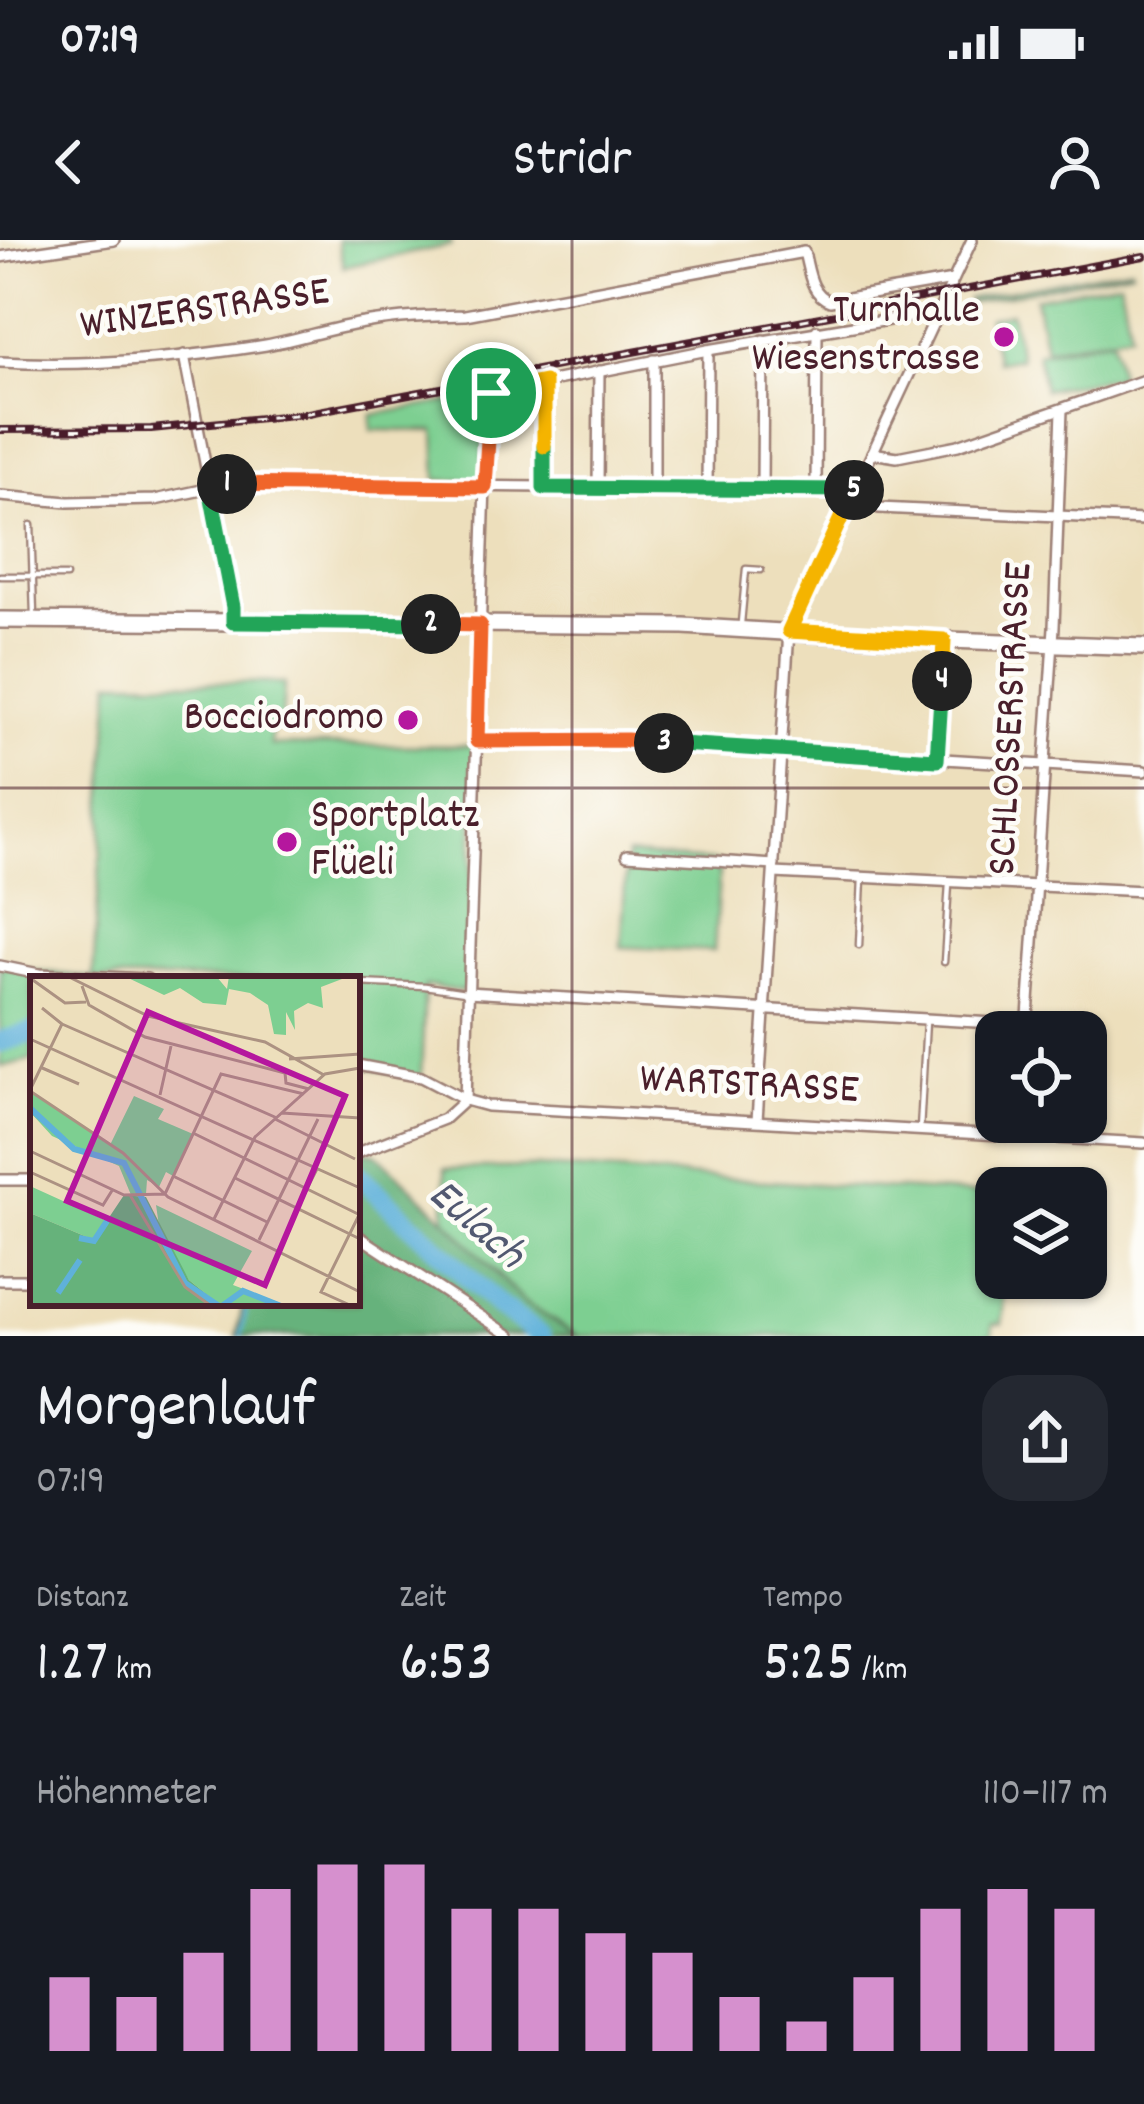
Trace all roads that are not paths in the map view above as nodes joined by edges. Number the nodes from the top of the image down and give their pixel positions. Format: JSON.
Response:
{"nodes":[{"id":1,"x":114,"y":240,"type":"edge"},
{"id":2,"x":972,"y":240,"type":"edge"},
{"id":3,"x":0,"y":257,"type":"edge"},
{"id":4,"x":953,"y":280,"type":"junction"},
{"id":5,"x":937,"y":315,"type":"junction"},
{"id":6,"x":817,"y":330,"type":"junction"},
{"id":7,"x":763,"y":340,"type":"junction"},
{"id":8,"x":708,"y":350,"type":"junction"},
{"id":9,"x":184,"y":356,"type":"junction"},
{"id":10,"x":654,"y":360,"type":"junction"},
{"id":11,"x":0,"y":362,"type":"edge"},
{"id":12,"x":599,"y":371,"type":"junction"},
{"id":13,"x":1144,"y":380,"type":"edge"},
{"id":14,"x":544,"y":382,"type":"junction"},
{"id":15,"x":1062,"y":410,"type":"junction"},
{"id":16,"x":872,"y":453,"type":"junction"},
{"id":17,"x":485,"y":487,"type":"junction"},
{"id":18,"x":210,"y":488,"type":"junction"},
{"id":19,"x":544,"y":488,"type":"junction"},
{"id":20,"x":598,"y":488,"type":"junction"},
{"id":21,"x":653,"y":488,"type":"junction"},
{"id":22,"x":707,"y":489,"type":"junction"},
{"id":23,"x":762,"y":489,"type":"junction"},
{"id":24,"x":817,"y":490,"type":"junction"},
{"id":25,"x":852,"y":495,"type":"junction"},
{"id":26,"x":0,"y":496,"type":"edge"},
{"id":27,"x":1057,"y":516,"type":"junction"},
{"id":28,"x":1144,"y":520,"type":"edge"},
{"id":29,"x":31,"y":525,"type":"dead end"},
{"id":30,"x":761,"y":570,"type":"dead end"},
{"id":31,"x":0,"y":576,"type":"edge"},
{"id":32,"x":33,"y":577,"type":"junction"},
{"id":33,"x":66,"y":577,"type":"dead end"},
{"id":34,"x":0,"y":620,"type":"edge"},
{"id":35,"x":34,"y":621,"type":"junction"},
{"id":36,"x":233,"y":622,"type":"junction"},
{"id":37,"x":480,"y":625,"type":"junction"},
{"id":38,"x":741,"y":628,"type":"junction"},
{"id":39,"x":789,"y":631,"type":"junction"},
{"id":40,"x":944,"y":640,"type":"junction"},
{"id":41,"x":1052,"y":644,"type":"junction"},
{"id":42,"x":1144,"y":647,"type":"edge"},
{"id":43,"x":477,"y":741,"type":"junction"},
{"id":44,"x":782,"y":750,"type":"junction"},
{"id":45,"x":937,"y":760,"type":"junction"},
{"id":46,"x":1044,"y":765,"type":"junction"},
{"id":47,"x":1144,"y":770,"type":"edge"},
{"id":48,"x":627,"y":855,"type":"dead end"},
{"id":49,"x":774,"y":869,"type":"junction"},
{"id":50,"x":862,"y":878,"type":"junction"},
{"id":51,"x":949,"y":882,"type":"junction"},
{"id":52,"x":1036,"y":886,"type":"junction"},
{"id":53,"x":1144,"y":891,"type":"edge"},
{"id":54,"x":859,"y":945,"type":"dead end"},
{"id":55,"x":944,"y":962,"type":"dead end"},
{"id":56,"x":0,"y":966,"type":"edge"},
{"id":57,"x":82,"y":976,"type":"edge"},
{"id":58,"x":360,"y":983,"type":"edge"},
{"id":59,"x":467,"y":992,"type":"junction"},
{"id":60,"x":763,"y":1009,"type":"junction"},
{"id":61,"x":1028,"y":1011,"type":"edge"},
{"id":62,"x":926,"y":1019,"type":"junction"},
{"id":63,"x":975,"y":1024,"type":"edge"},
{"id":64,"x":360,"y":1066,"type":"edge"},
{"id":65,"x":465,"y":1100,"type":"junction"},
{"id":66,"x":757,"y":1120,"type":"junction"},
{"id":67,"x":920,"y":1130,"type":"junction"},
{"id":68,"x":975,"y":1133,"type":"edge"},
{"id":69,"x":1107,"y":1141,"type":"edge"},
{"id":70,"x":1144,"y":1143,"type":"edge"},
{"id":71,"x":360,"y":1152,"type":"edge"},
{"id":72,"x":360,"y":1237,"type":"edge"},
{"id":73,"x":511,"y":1336,"type":"edge"}],
"edges":[{"from":1,"to":3,"type":"street"},
{"from":2,"to":4,"type":"street"},
{"from":4,"to":5,"type":"street"},
{"from":4,"to":9,"type":"street","name":"WINZERSTRASSE"},
{"from":5,"to":6,"type":"street"},
{"from":5,"to":16,"type":"street"},
{"from":6,"to":7,"type":"street"},
{"from":6,"to":24,"type":"street"},
{"from":7,"to":8,"type":"street"},
{"from":7,"to":23,"type":"street"},
{"from":8,"to":10,"type":"street"},
{"from":8,"to":22,"type":"street"},
{"from":9,"to":11,"type":"street","name":"WINZERSTRASSE"},
{"from":9,"to":18,"type":"street"},
{"from":10,"to":12,"type":"street"},
{"from":10,"to":21,"type":"street"},
{"from":12,"to":14,"type":"street"},
{"from":12,"to":20,"type":"street"},
{"from":13,"to":15,"type":"street"},
{"from":14,"to":17,"type":"street"},
{"from":14,"to":19,"type":"street"},
{"from":15,"to":16,"type":"street"},
{"from":15,"to":27,"type":"street","name":"SCHLOSSERSTRASSE"},
{"from":16,"to":25,"type":"street"},
{"from":17,"to":18,"type":"street"},
{"from":17,"to":19,"type":"street"},
{"from":17,"to":37,"type":"street"},
{"from":18,"to":26,"type":"street"},
{"from":18,"to":36,"type":"street"},
{"from":19,"to":20,"type":"street"},
{"from":20,"to":21,"type":"street"},
{"from":21,"to":22,"type":"street"},
{"from":22,"to":23,"type":"street"},
{"from":23,"to":24,"type":"street"},
{"from":24,"to":25,"type":"street"},
{"from":25,"to":27,"type":"street"},
{"from":25,"to":39,"type":"street"},
{"from":27,"to":28,"type":"street"},
{"from":27,"to":41,"type":"street","name":"SCHLOSSERSTRASSE"},
{"from":29,"to":32,"type":"lane"},
{"from":30,"to":38,"type":"lane"},
{"from":31,"to":32,"type":"lane"},
{"from":32,"to":33,"type":"lane"},
{"from":32,"to":35,"type":"lane"},
{"from":34,"to":35,"type":"main road"},
{"from":35,"to":36,"type":"main road"},
{"from":36,"to":37,"type":"main road"},
{"from":37,"to":38,"type":"main road"},
{"from":37,"to":43,"type":"street"},
{"from":38,"to":39,"type":"main road"},
{"from":39,"to":40,"type":"main road"},
{"from":39,"to":44,"type":"street"},
{"from":40,"to":41,"type":"main road"},
{"from":40,"to":45,"type":"street"},
{"from":41,"to":42,"type":"main road"},
{"from":41,"to":46,"type":"street","name":"SCHLOSSERSTRASSE"},
{"from":43,"to":44,"type":"street"},
{"from":43,"to":59,"type":"street"},
{"from":44,"to":45,"type":"street"},
{"from":44,"to":49,"type":"street"},
{"from":45,"to":46,"type":"street"},
{"from":46,"to":47,"type":"street"},
{"from":46,"to":52,"type":"street","name":"SCHLOSSERSTRASSE"},
{"from":48,"to":49,"type":"street"},
{"from":49,"to":50,"type":"street"},
{"from":49,"to":60,"type":"street"},
{"from":50,"to":51,"type":"street"},
{"from":50,"to":54,"type":"lane"},
{"from":51,"to":52,"type":"street"},
{"from":51,"to":55,"type":"lane"},
{"from":52,"to":53,"type":"street"},
{"from":52,"to":61,"type":"street","name":"SCHLOSSERSTRASSE"},
{"from":56,"to":57,"type":"street"},
{"from":58,"to":59,"type":"lane"},
{"from":59,"to":60,"type":"street"},
{"from":59,"to":65,"type":"street"},
{"from":60,"to":62,"type":"street"},
{"from":60,"to":66,"type":"street"},
{"from":62,"to":63,"type":"street"},
{"from":62,"to":67,"type":"lane"},
{"from":64,"to":65,"type":"street","name":"WARTSTRASSE"},
{"from":65,"to":66,"type":"street","name":"WARTSTRASSE"},
{"from":65,"to":71,"type":"street"},
{"from":66,"to":67,"type":"street","name":"WARTSTRASSE"},
{"from":67,"to":68,"type":"street","name":"WARTSTRASSE"},
{"from":69,"to":70,"type":"street","name":"WARTSTRASSE"},
{"from":72,"to":73,"type":"street"}]}
